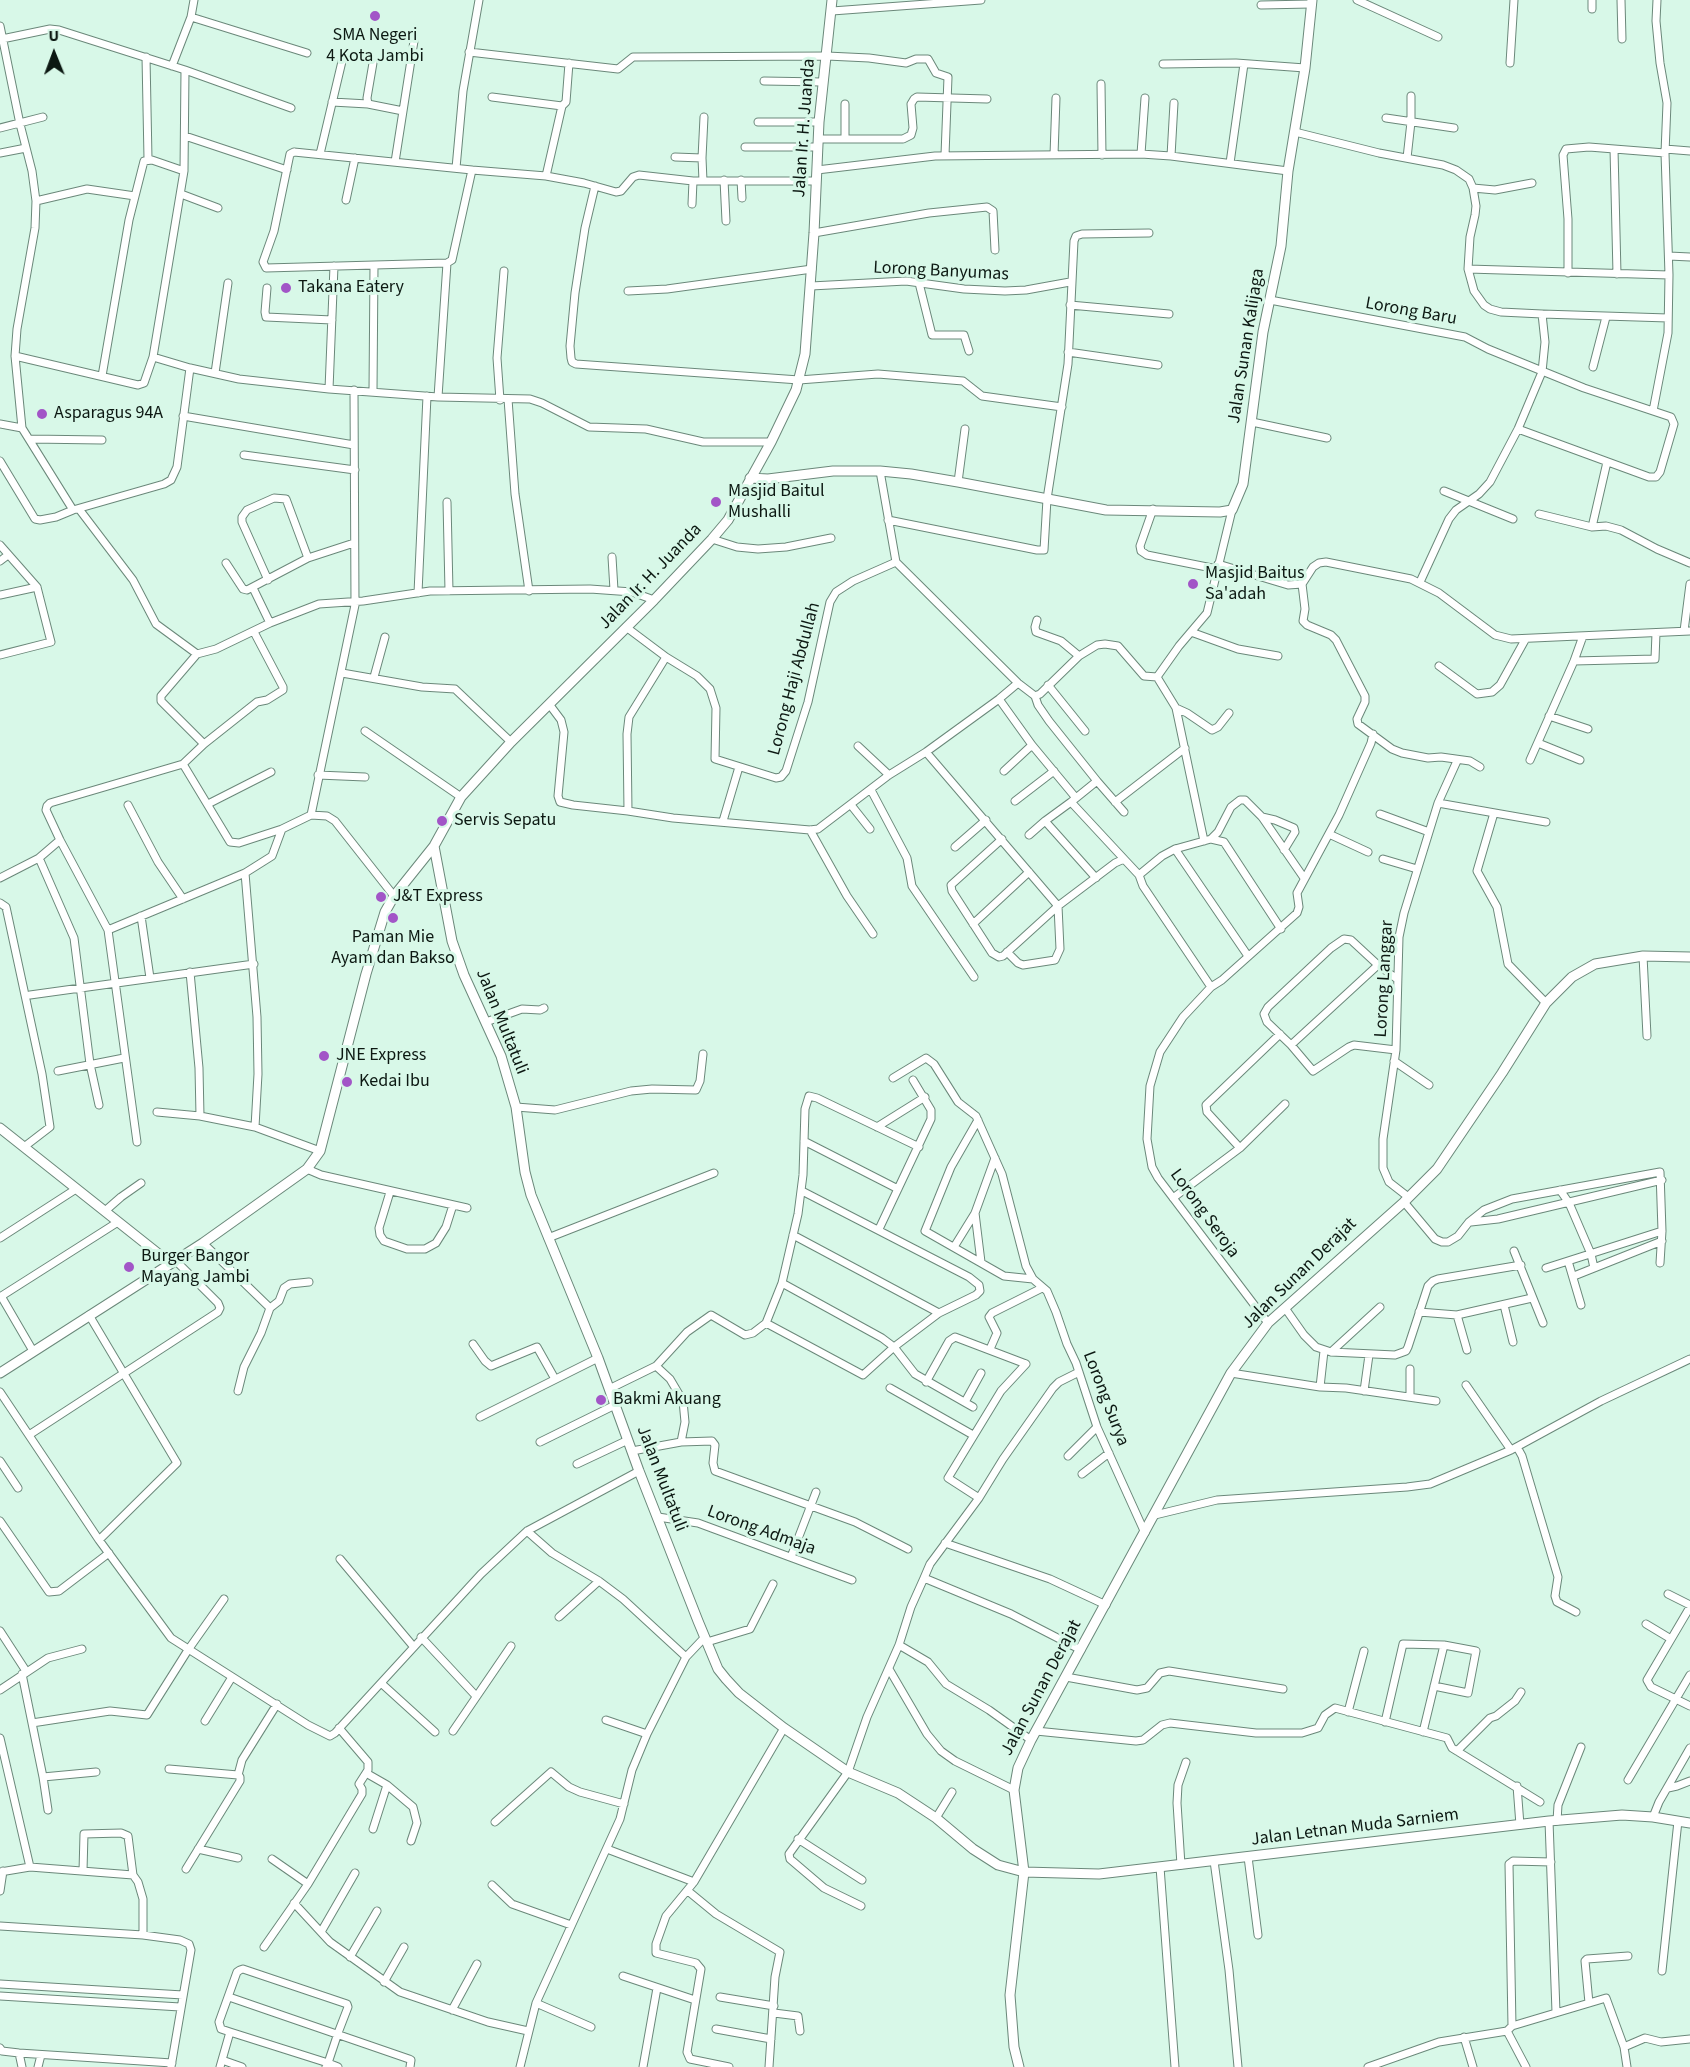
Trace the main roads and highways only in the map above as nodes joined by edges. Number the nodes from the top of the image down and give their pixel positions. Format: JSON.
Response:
{"nodes":[{"id":1,"x":832,"y":0,"type":"edge"},
{"id":2,"x":1312,"y":2,"type":"edge"},
{"id":3,"x":750,"y":478,"type":"junction"},
{"id":4,"x":434,"y":846,"type":"junction"},
{"id":5,"x":1690,"y":957,"type":"edge"},
{"id":6,"x":0,"y":1128,"type":"edge"},
{"id":7,"x":172,"y":1261,"type":"junction"},
{"id":8,"x":0,"y":1373,"type":"edge"},
{"id":9,"x":1690,"y":1823,"type":"edge"},
{"id":10,"x":1024,"y":1872,"type":"junction"},
{"id":11,"x":1019,"y":2067,"type":"edge"}],
"edges":[{"from":1,"to":3,"type":"main road","name":"Jalan Ir. H. Juanda"},
{"from":2,"to":3,"type":"main road","name":"Jalan Sunan Kalijaga"},
{"from":3,"to":4,"type":"main road","name":"Jalan Ir. H. Juanda"},
{"from":4,"to":7,"type":"main road","name":"Jalan Ir. H. Juanda"},
{"from":4,"to":10,"type":"main road","name":"Jalan Multatuli"},
{"from":5,"to":10,"type":"main road","name":"Jalan Sunan Derajat"},
{"from":6,"to":7,"type":"main road"},
{"from":7,"to":8,"type":"main road"},
{"from":9,"to":10,"type":"main road","name":"Jalan Letnan Muda Sarniem"},
{"from":10,"to":11,"type":"main road","name":"Jalan Sunan Derajat"}]}
